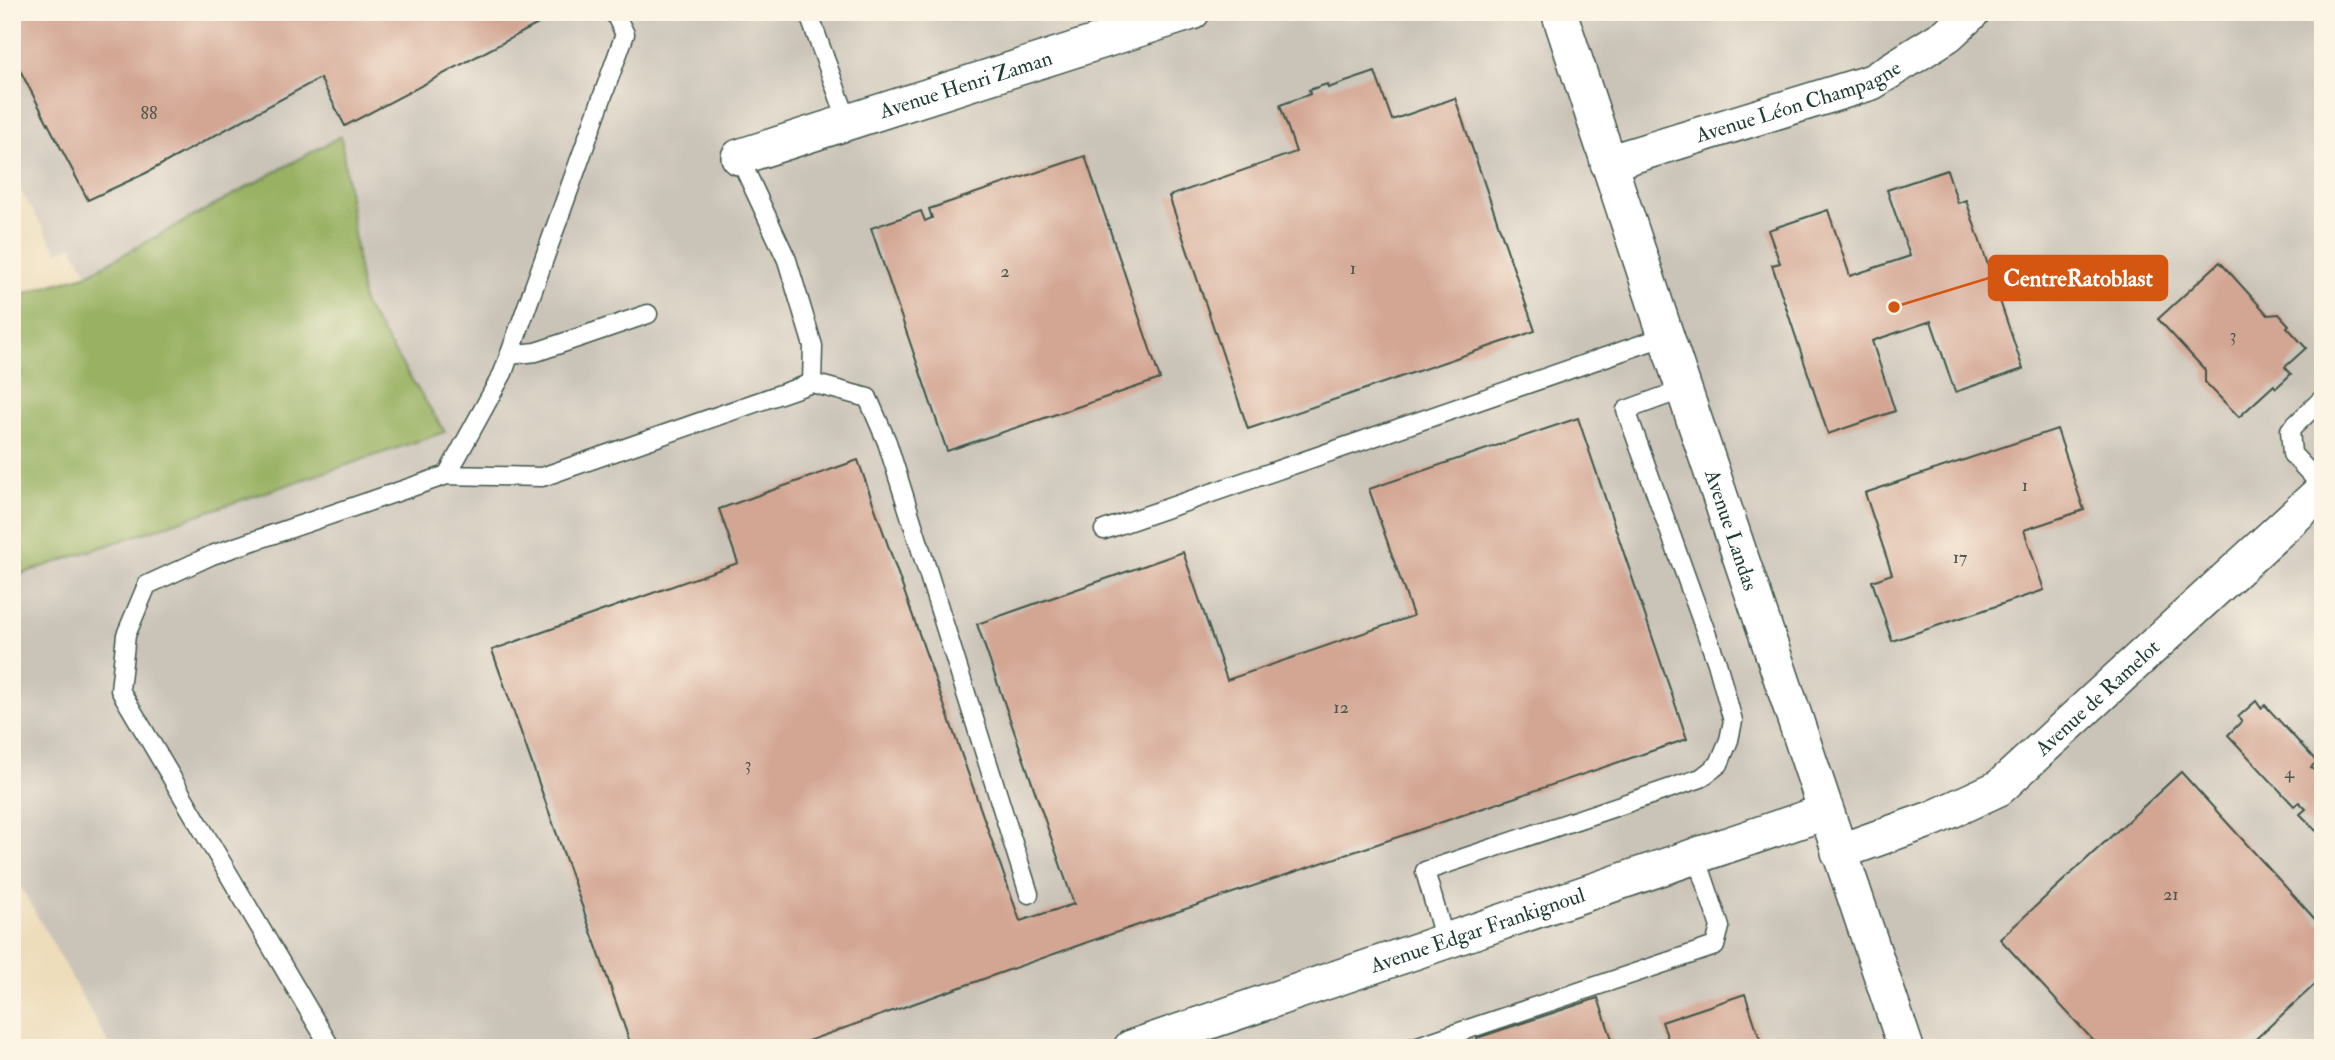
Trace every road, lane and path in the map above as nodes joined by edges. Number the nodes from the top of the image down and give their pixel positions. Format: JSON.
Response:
{"nodes":[{"id":1,"x":614,"y":12,"type":"edge"},
{"id":2,"x":808,"y":12,"type":"edge"},
{"id":3,"x":1192,"y":12,"type":"edge"},
{"id":4,"x":1559,"y":12,"type":"edge"},
{"id":5,"x":1972,"y":12,"type":"edge"},
{"id":6,"x":848,"y":122,"type":"junction"},
{"id":7,"x":739,"y":157,"type":"joint"},
{"id":8,"x":1608,"y":163,"type":"junction"},
{"id":9,"x":648,"y":314,"type":"dead end"},
{"id":10,"x":1665,"y":336,"type":"junction"},
{"id":11,"x":509,"y":355,"type":"junction"},
{"id":12,"x":813,"y":383,"type":"junction"},
{"id":13,"x":1684,"y":389,"type":"junction"},
{"id":14,"x":2323,"y":398,"type":"edge"},
{"id":15,"x":447,"y":475,"type":"junction"},
{"id":16,"x":2323,"y":488,"type":"edge"},
{"id":17,"x":1104,"y":530,"type":"dead end"},
{"id":18,"x":1825,"y":812,"type":"junction"},
{"id":19,"x":1839,"y":852,"type":"junction"},
{"id":20,"x":1696,"y":856,"type":"junction"},
{"id":21,"x":1029,"y":894,"type":"dead end"},
{"id":22,"x":1445,"y":941,"type":"junction"},
{"id":23,"x":331,"y":1048,"type":"edge"},
{"id":24,"x":1130,"y":1048,"type":"edge"},
{"id":25,"x":1412,"y":1048,"type":"edge"},
{"id":26,"x":1906,"y":1048,"type":"edge"}],
"edges":[{"from":1,"to":11,"type":"lane"},
{"from":2,"to":6,"type":"lane"},
{"from":3,"to":6,"type":"street","name":"Avenue Henri Zaman"},
{"from":4,"to":8,"type":"street","name":"Avenue Landas"},
{"from":5,"to":8,"type":"street","name":"Avenue Léon Champagne"},
{"from":6,"to":7,"type":"street","name":"Avenue Henri Zaman"},
{"from":7,"to":12,"type":"lane"},
{"from":8,"to":10,"type":"street","name":"Avenue Landas"},
{"from":9,"to":11,"type":"lane"},
{"from":10,"to":13,"type":"street","name":"Avenue Landas"},
{"from":10,"to":17,"type":"lane"},
{"from":11,"to":15,"type":"lane"},
{"from":12,"to":15,"type":"lane"},
{"from":12,"to":21,"type":"lane"},
{"from":13,"to":18,"type":"street","name":"Avenue Landas"},
{"from":13,"to":22,"type":"lane"},
{"from":14,"to":16,"type":"lane"},
{"from":15,"to":23,"type":"lane"},
{"from":16,"to":19,"type":"street","name":"Avenue de Ramelot"},
{"from":18,"to":19,"type":"street","name":"Avenue Landas"},
{"from":18,"to":20,"type":"street","name":"Avenue Edgar Frankignoul"},
{"from":19,"to":26,"type":"street","name":"Avenue Landas"},
{"from":20,"to":22,"type":"street","name":"Avenue Edgar Frankignoul"},
{"from":20,"to":25,"type":"lane"},
{"from":22,"to":24,"type":"street","name":"Avenue Edgar Frankignoul"}]}
